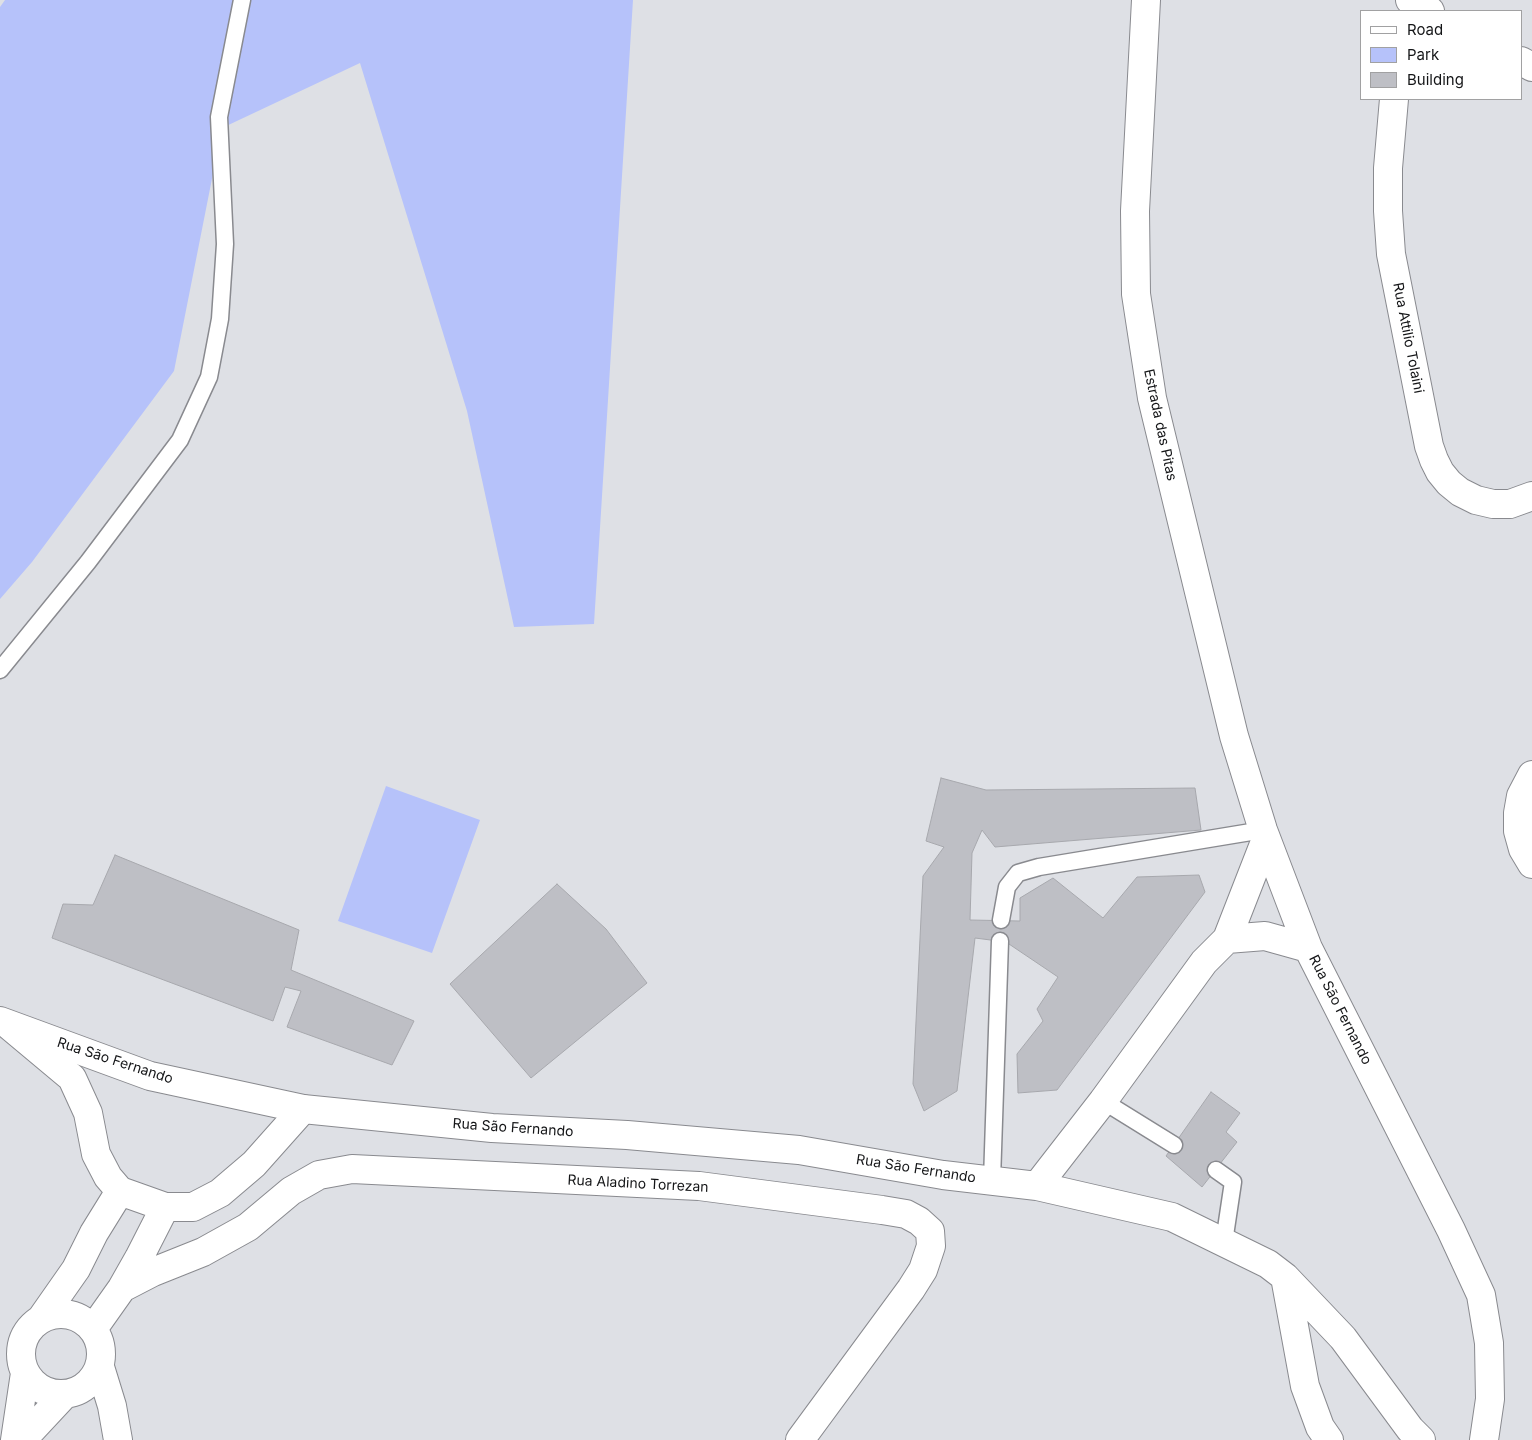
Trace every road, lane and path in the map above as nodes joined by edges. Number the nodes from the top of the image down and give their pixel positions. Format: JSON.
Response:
{"nodes":[{"id":1,"x":242,"y":0,"type":"edge"},
{"id":2,"x":1146,"y":0,"type":"edge"},
{"id":3,"x":1394,"y":100,"type":"edge"},
{"id":4,"x":1532,"y":496,"type":"edge"},
{"id":5,"x":0,"y":670,"type":"edge"},
{"id":6,"x":1532,"y":775,"type":"edge"},
{"id":7,"x":1264,"y":834,"type":"junction"},
{"id":8,"x":1532,"y":864,"type":"edge"},
{"id":9,"x":1002,"y":920,"type":"dead end"},
{"id":10,"x":1227,"y":939,"type":"junction"},
{"id":11,"x":1000,"y":941,"type":"dead end"},
{"id":12,"x":1308,"y":948,"type":"junction"},
{"id":13,"x":3,"y":1022,"type":"edge"},
{"id":14,"x":1103,"y":1101,"type":"junction"},
{"id":15,"x":303,"y":1109,"type":"junction"},
{"id":16,"x":1174,"y":1145,"type":"dead end"},
{"id":17,"x":1216,"y":1170,"type":"dead end"},
{"id":18,"x":992,"y":1180,"type":"junction"},
{"id":19,"x":1037,"y":1186,"type":"junction"},
{"id":20,"x":120,"y":1191,"type":"junction"},
{"id":21,"x":165,"y":1208,"type":"junction"},
{"id":22,"x":1224,"y":1242,"type":"junction"},
{"id":23,"x":1285,"y":1278,"type":"junction"},
{"id":24,"x":122,"y":1288,"type":"junction"},
{"id":25,"x":34,"y":1327,"type":"junction"},
{"id":26,"x":94,"y":1329,"type":"junction"},
{"id":27,"x":0,"y":1348,"type":"edge"},
{"id":28,"x":100,"y":1366,"type":"junction"},
{"id":29,"x":25,"y":1373,"type":"junction"},
{"id":30,"x":64,"y":1395,"type":"junction"},
{"id":31,"x":15,"y":1440,"type":"edge"},
{"id":32,"x":22,"y":1440,"type":"edge"},
{"id":33,"x":118,"y":1440,"type":"edge"},
{"id":34,"x":800,"y":1440,"type":"edge"},
{"id":35,"x":1329,"y":1440,"type":"edge"},
{"id":36,"x":1421,"y":1440,"type":"edge"},
{"id":37,"x":1484,"y":1440,"type":"edge"}],
"edges":[{"from":1,"to":5,"type":"lane"},
{"from":2,"to":7,"type":"main road","name":"Estrada das Pitas"},
{"from":3,"to":4,"type":"main road","name":"Rua Attilio Tolaini"},
{"from":6,"to":8,"type":"main road"},
{"from":7,"to":9,"type":"lane"},
{"from":7,"to":10,"type":"main road"},
{"from":7,"to":12,"type":"main road","name":"Estrada das Pitas"},
{"from":10,"to":12,"type":"main road","name":"Rua São Fernando"},
{"from":10,"to":14,"type":"main road"},
{"from":11,"to":18,"type":"lane"},
{"from":12,"to":37,"type":"main road","name":"Rua São Fernando"},
{"from":13,"to":15,"type":"main road","name":"Rua São Fernando"},
{"from":13,"to":20,"type":"main road"},
{"from":14,"to":16,"type":"lane"},
{"from":14,"to":19,"type":"main road"},
{"from":15,"to":18,"type":"main road","name":"Rua São Fernando"},
{"from":15,"to":21,"type":"main road"},
{"from":17,"to":22,"type":"lane"},
{"from":18,"to":19,"type":"main road","name":"Rua São Fernando"},
{"from":19,"to":22,"type":"main road","name":"Rua São Fernando"},
{"from":20,"to":21,"type":"main road"},
{"from":20,"to":25,"type":"main road"},
{"from":21,"to":24,"type":"main road"},
{"from":22,"to":23,"type":"main road","name":"Rua São Fernando"},
{"from":23,"to":35,"type":"main road"},
{"from":23,"to":36,"type":"main road","name":"Rua São Fernando"},
{"from":24,"to":26,"type":"main road"},
{"from":24,"to":34,"type":"main road","name":"Rua Aladino Torrezan"},
{"from":25,"to":26,"type":"main road"},
{"from":25,"to":27,"type":"main road"},
{"from":25,"to":29,"type":"main road"},
{"from":26,"to":28,"type":"main road"},
{"from":28,"to":30,"type":"main road"},
{"from":28,"to":33,"type":"main road"},
{"from":29,"to":30,"type":"main road"},
{"from":29,"to":31,"type":"main road"},
{"from":30,"to":32,"type":"main road"}]}
